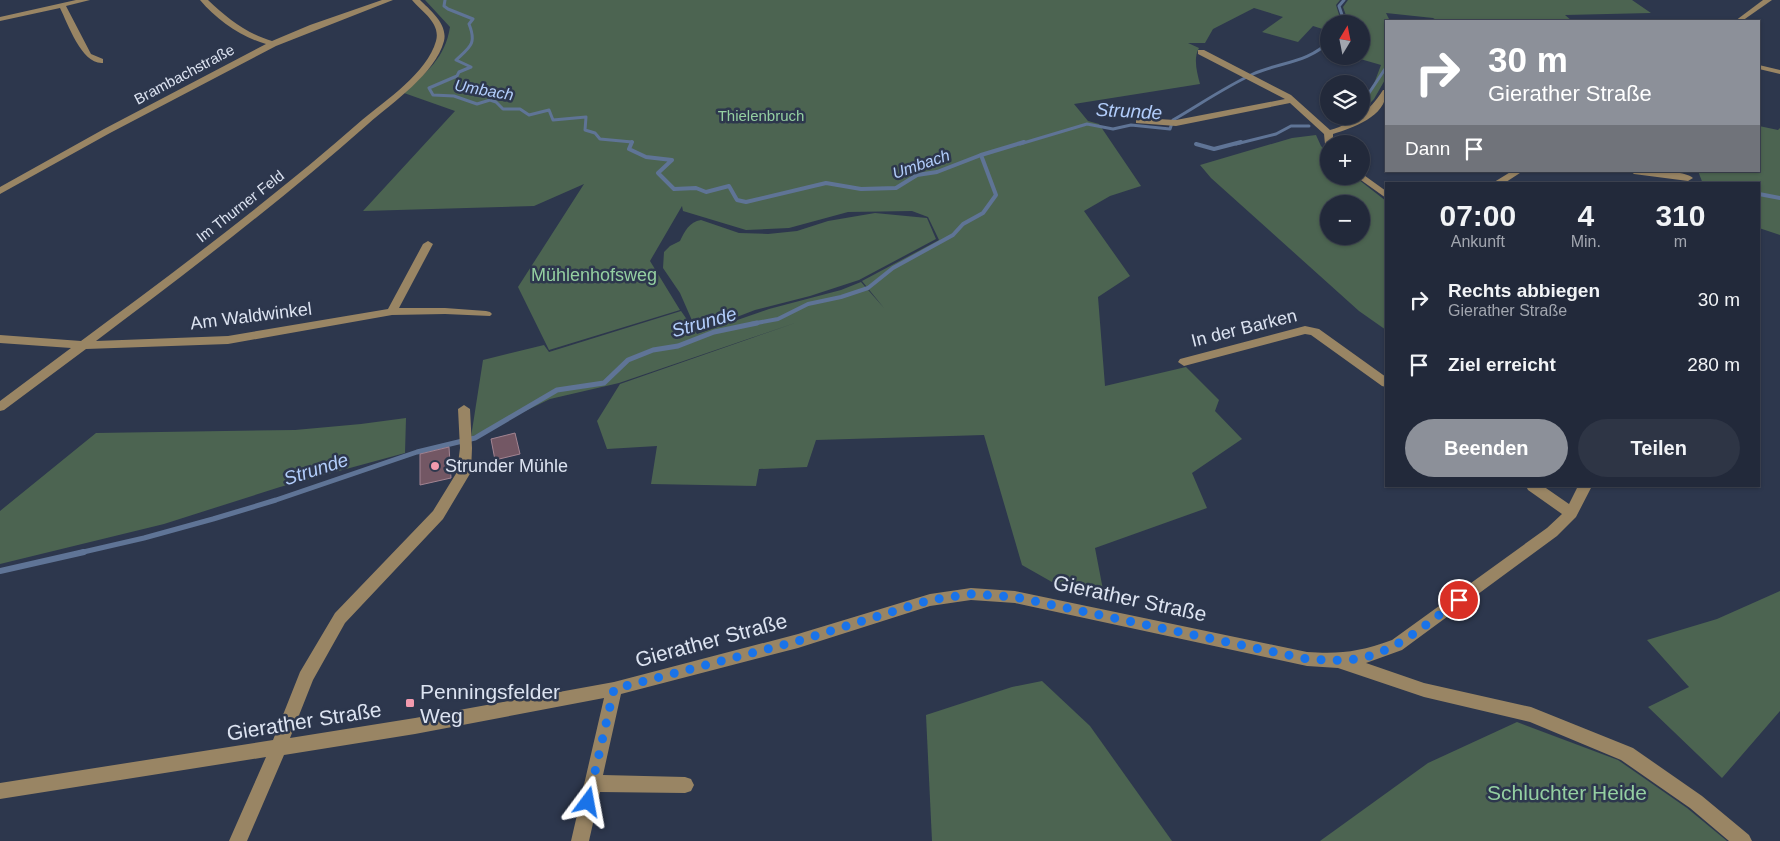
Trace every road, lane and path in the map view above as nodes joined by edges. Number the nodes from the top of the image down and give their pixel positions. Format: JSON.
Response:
{"nodes":[{"id":1,"x":86,"y":0,"type":"edge"},
{"id":2,"x":204,"y":0,"type":"edge"},
{"id":3,"x":389,"y":0,"type":"edge"},
{"id":4,"x":416,"y":0,"type":"edge"},
{"id":5,"x":1769,"y":3,"type":"edge"},
{"id":6,"x":62,"y":5,"type":"junction"},
{"id":7,"x":0,"y":19,"type":"edge"},
{"id":8,"x":1740,"y":20,"type":"edge"},
{"id":9,"x":273,"y":44,"type":"junction"},
{"id":10,"x":1201,"y":52,"type":"dead end"},
{"id":11,"x":100,"y":61,"type":"dead end"},
{"id":12,"x":1760,"y":67,"type":"edge"},
{"id":13,"x":1780,"y":72,"type":"edge"},
{"id":14,"x":1385,"y":94,"type":"edge"},
{"id":15,"x":1292,"y":100,"type":"junction"},
{"id":16,"x":1139,"y":121,"type":"dead end"},
{"id":17,"x":1328,"y":132,"type":"junction"},
{"id":18,"x":1328,"y":135,"type":"edge"},
{"id":19,"x":1517,"y":172,"type":"edge"},
{"id":20,"x":1642,"y":172,"type":"edge"},
{"id":21,"x":1689,"y":178,"type":"edge"},
{"id":22,"x":1500,"y":182,"type":"edge"},
{"id":23,"x":1370,"y":183,"type":"edge"},
{"id":24,"x":0,"y":191,"type":"edge"},
{"id":25,"x":1385,"y":194,"type":"edge"},
{"id":26,"x":428,"y":244,"type":"dead end"},
{"id":27,"x":392,"y":312,"type":"junction"},
{"id":28,"x":486,"y":314,"type":"dead end"},
{"id":29,"x":0,"y":339,"type":"edge"},
{"id":30,"x":83,"y":345,"type":"junction"},
{"id":31,"x":1184,"y":362,"type":"dead end"},
{"id":32,"x":1385,"y":382,"type":"edge"},
{"id":33,"x":0,"y":406,"type":"edge"},
{"id":34,"x":464,"y":409,"type":"dead end"},
{"id":35,"x":1533,"y":487,"type":"edge"},
{"id":36,"x":1584,"y":487,"type":"edge"},
{"id":37,"x":1571,"y":513,"type":"junction"},
{"id":38,"x":1336,"y":660,"type":"junction"},
{"id":39,"x":614,"y":689,"type":"junction"},
{"id":40,"x":278,"y":748,"type":"junction"},
{"id":41,"x":593,"y":783,"type":"junction"},
{"id":42,"x":685,"y":785,"type":"dead end"},
{"id":43,"x":0,"y":791,"type":"edge"},
{"id":44,"x":238,"y":841,"type":"edge"},
{"id":45,"x":580,"y":841,"type":"edge"},
{"id":46,"x":1743,"y":841,"type":"edge"}],
"edges":[{"from":1,"to":6,"type":"street"},
{"from":2,"to":9,"type":"street"},
{"from":3,"to":9,"type":"street","name":"Brambachstraße"},
{"from":4,"to":30,"type":"street","name":"Im Thurner Feld"},
{"from":5,"to":8,"type":"street"},
{"from":6,"to":7,"type":"street"},
{"from":6,"to":11,"type":"street"},
{"from":9,"to":24,"type":"street","name":"Brambachstraße"},
{"from":10,"to":15,"type":"street"},
{"from":12,"to":13,"type":"street"},
{"from":14,"to":17,"type":"street"},
{"from":15,"to":16,"type":"street"},
{"from":15,"to":17,"type":"street"},
{"from":17,"to":18,"type":"street"},
{"from":19,"to":22,"type":"street"},
{"from":20,"to":21,"type":"street"},
{"from":23,"to":25,"type":"street"},
{"from":26,"to":27,"type":"street"},
{"from":27,"to":28,"type":"street","name":"Am Waldwinkel"},
{"from":27,"to":30,"type":"street","name":"Am Waldwinkel"},
{"from":29,"to":30,"type":"street","name":"Am Waldwinkel"},
{"from":30,"to":33,"type":"street","name":"Im Thurner Feld"},
{"from":31,"to":32,"type":"street","name":"In der Barken"},
{"from":34,"to":40,"type":"street"},
{"from":35,"to":37,"type":"street"},
{"from":36,"to":37,"type":"street","name":"Gierather Straße"},
{"from":37,"to":38,"type":"street","name":"Gierather Straße"},
{"from":38,"to":39,"type":"street","name":"Gierather Straße"},
{"from":38,"to":46,"type":"street"},
{"from":39,"to":40,"type":"street","name":"Gierather Straße"},
{"from":39,"to":41,"type":"street"},
{"from":40,"to":43,"type":"street","name":"Gierather Straße"},
{"from":40,"to":44,"type":"street"},
{"from":41,"to":42,"type":"street"},
{"from":41,"to":45,"type":"street"}]}
